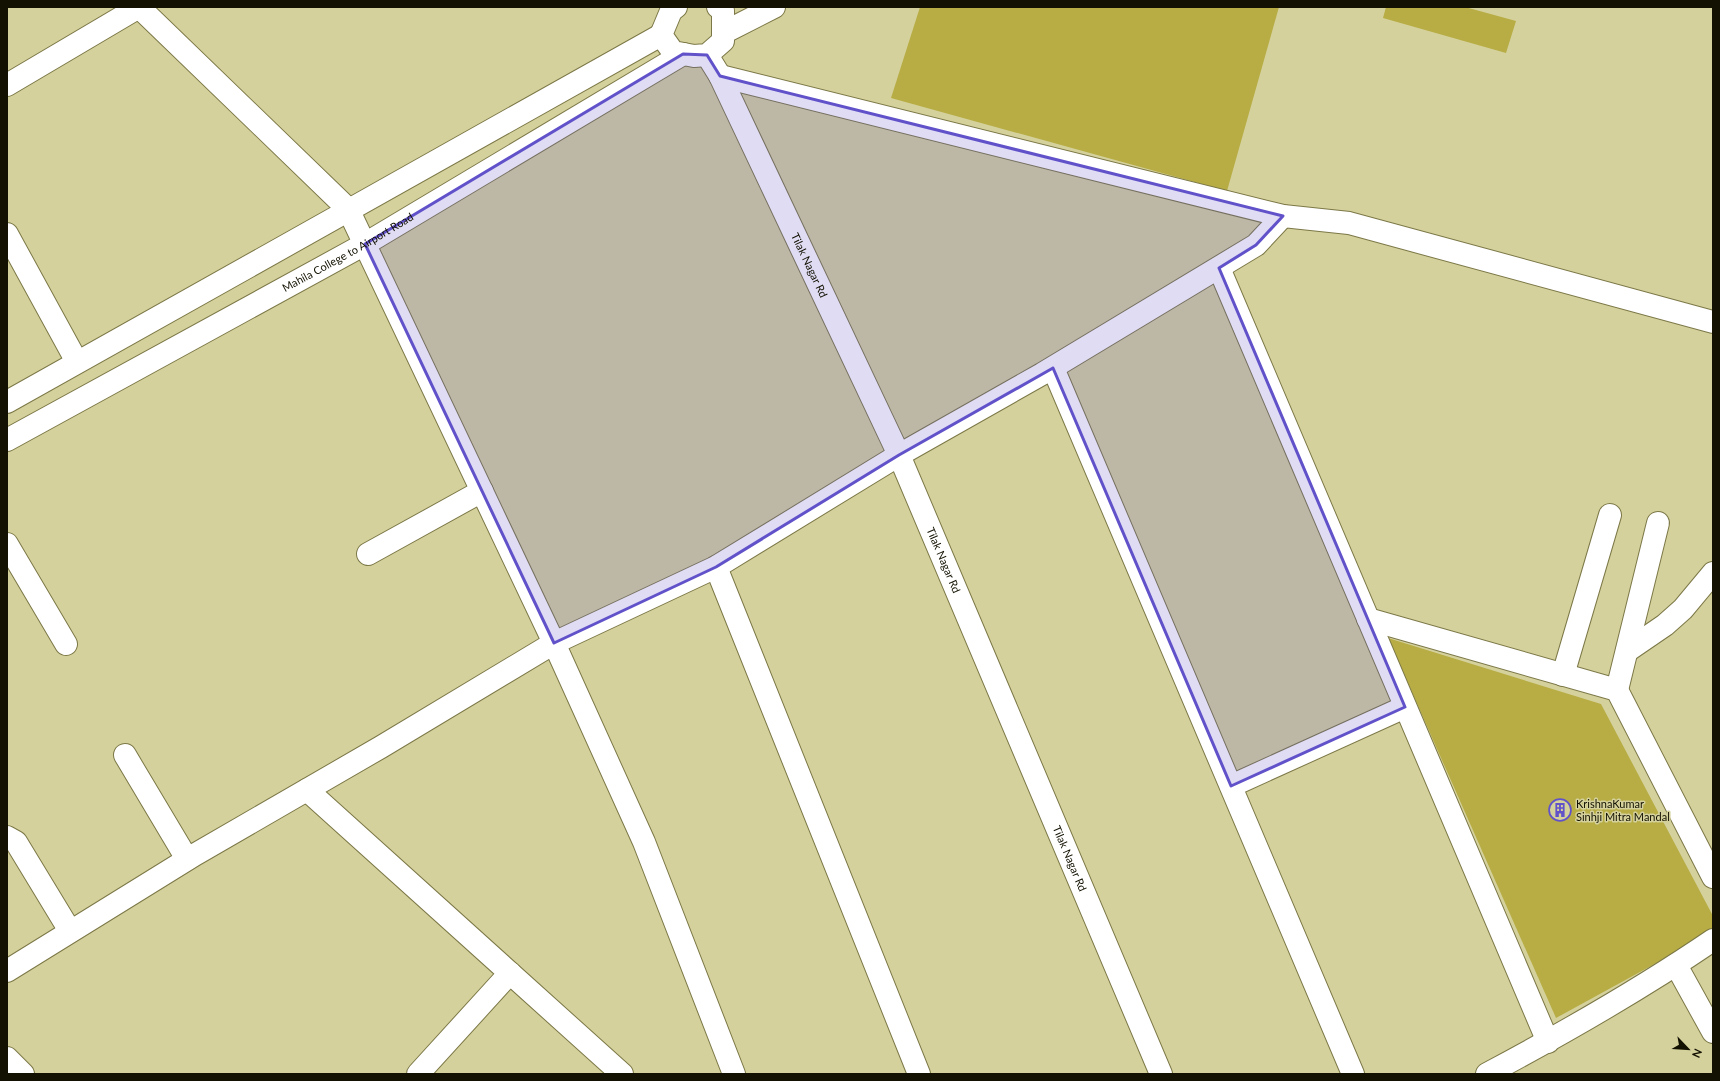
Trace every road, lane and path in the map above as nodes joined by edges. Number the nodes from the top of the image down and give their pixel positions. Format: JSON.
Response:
{"nodes":[{"id":1,"x":139,"y":7,"type":"edge"},
{"id":2,"x":718,"y":7,"type":"edge"},
{"id":3,"x":774,"y":7,"type":"edge"},
{"id":4,"x":671,"y":8,"type":"edge"},
{"id":5,"x":723,"y":33,"type":"junction"},
{"id":6,"x":661,"y":35,"type":"junction"},
{"id":7,"x":683,"y":54,"type":"junction"},
{"id":8,"x":707,"y":55,"type":"junction"},
{"id":9,"x":720,"y":76,"type":"junction"},
{"id":10,"x":7,"y":86,"type":"edge"},
{"id":11,"x":348,"y":209,"type":"junction"},
{"id":12,"x":1283,"y":216,"type":"junction"},
{"id":13,"x":8,"y":239,"type":"edge"},
{"id":14,"x":365,"y":244,"type":"junction"},
{"id":15,"x":1219,"y":268,"type":"junction"},
{"id":16,"x":1713,"y":322,"type":"edge"},
{"id":17,"x":77,"y":362,"type":"junction"},
{"id":18,"x":1053,"y":368,"type":"junction"},
{"id":19,"x":7,"y":402,"type":"edge"},
{"id":20,"x":7,"y":440,"type":"edge"},
{"id":21,"x":899,"y":455,"type":"junction"},
{"id":22,"x":482,"y":491,"type":"junction"},
{"id":23,"x":1610,"y":515,"type":"dead end"},
{"id":24,"x":1658,"y":523,"type":"dead end"},
{"id":25,"x":7,"y":544,"type":"edge"},
{"id":26,"x":368,"y":554,"type":"dead end"},
{"id":27,"x":716,"y":567,"type":"junction"},
{"id":28,"x":1713,"y":573,"type":"edge"},
{"id":29,"x":1368,"y":619,"type":"junction"},
{"id":30,"x":554,"y":643,"type":"junction"},
{"id":31,"x":66,"y":644,"type":"dead end"},
{"id":32,"x":1627,"y":651,"type":"junction"},
{"id":33,"x":1563,"y":675,"type":"junction"},
{"id":34,"x":1618,"y":690,"type":"junction"},
{"id":35,"x":1405,"y":707,"type":"junction"},
{"id":36,"x":125,"y":755,"type":"dead end"},
{"id":37,"x":1231,"y":786,"type":"junction"},
{"id":38,"x":306,"y":790,"type":"junction"},
{"id":39,"x":7,"y":837,"type":"edge"},
{"id":40,"x":187,"y":859,"type":"junction"},
{"id":41,"x":1713,"y":877,"type":"edge"},
{"id":42,"x":70,"y":931,"type":"junction"},
{"id":43,"x":1713,"y":940,"type":"edge"},
{"id":44,"x":1676,"y":965,"type":"junction"},
{"id":45,"x":7,"y":971,"type":"edge"},
{"id":46,"x":510,"y":973,"type":"junction"},
{"id":47,"x":1713,"y":1032,"type":"edge"},
{"id":48,"x":1548,"y":1042,"type":"junction"},
{"id":49,"x":7,"y":1058,"type":"edge"},
{"id":50,"x":23,"y":1074,"type":"edge"},
{"id":51,"x":418,"y":1074,"type":"edge"},
{"id":52,"x":622,"y":1074,"type":"edge"},
{"id":53,"x":734,"y":1074,"type":"edge"},
{"id":54,"x":919,"y":1074,"type":"edge"},
{"id":55,"x":1161,"y":1074,"type":"edge"},
{"id":56,"x":1353,"y":1074,"type":"edge"},
{"id":57,"x":1487,"y":1074,"type":"edge"}],
"edges":[{"from":1,"to":10,"type":"street"},
{"from":1,"to":11,"type":"street"},
{"from":2,"to":5,"type":"street"},
{"from":3,"to":5,"type":"street"},
{"from":4,"to":6,"type":"street"},
{"from":5,"to":8,"type":"street"},
{"from":6,"to":7,"type":"street"},
{"from":6,"to":11,"type":"street"},
{"from":7,"to":8,"type":"street"},
{"from":7,"to":14,"type":"street","name":"Mahila College to Airport Road"},
{"from":8,"to":9,"type":"street","name":"Tilak Nagar Rd"},
{"from":9,"to":12,"type":"street"},
{"from":9,"to":21,"type":"street","name":"Tilak Nagar Rd"},
{"from":11,"to":14,"type":"street"},
{"from":11,"to":17,"type":"street"},
{"from":12,"to":15,"type":"street"},
{"from":12,"to":16,"type":"street"},
{"from":13,"to":17,"type":"street"},
{"from":14,"to":20,"type":"street","name":"Mahila College to Airport Road"},
{"from":14,"to":22,"type":"street"},
{"from":15,"to":18,"type":"street"},
{"from":15,"to":29,"type":"street"},
{"from":17,"to":19,"type":"street"},
{"from":18,"to":21,"type":"street"},
{"from":18,"to":37,"type":"street"},
{"from":21,"to":27,"type":"street"},
{"from":21,"to":55,"type":"street","name":"Tilak Nagar Rd"},
{"from":22,"to":26,"type":"street"},
{"from":22,"to":30,"type":"street"},
{"from":23,"to":33,"type":"street"},
{"from":24,"to":32,"type":"street"},
{"from":25,"to":31,"type":"street"},
{"from":27,"to":30,"type":"street"},
{"from":27,"to":54,"type":"street"},
{"from":28,"to":32,"type":"street"},
{"from":29,"to":33,"type":"street"},
{"from":29,"to":35,"type":"street"},
{"from":30,"to":38,"type":"street"},
{"from":30,"to":53,"type":"street"},
{"from":32,"to":34,"type":"street"},
{"from":33,"to":34,"type":"street"},
{"from":34,"to":41,"type":"street"},
{"from":35,"to":37,"type":"street"},
{"from":35,"to":48,"type":"street"},
{"from":36,"to":40,"type":"street"},
{"from":37,"to":56,"type":"street"},
{"from":38,"to":40,"type":"street"},
{"from":38,"to":46,"type":"street"},
{"from":39,"to":42,"type":"street"},
{"from":40,"to":42,"type":"street"},
{"from":42,"to":45,"type":"street"},
{"from":43,"to":44,"type":"street"},
{"from":44,"to":47,"type":"street"},
{"from":44,"to":48,"type":"street"},
{"from":46,"to":51,"type":"street"},
{"from":46,"to":52,"type":"street"},
{"from":48,"to":57,"type":"street"},
{"from":49,"to":50,"type":"street"}]}
